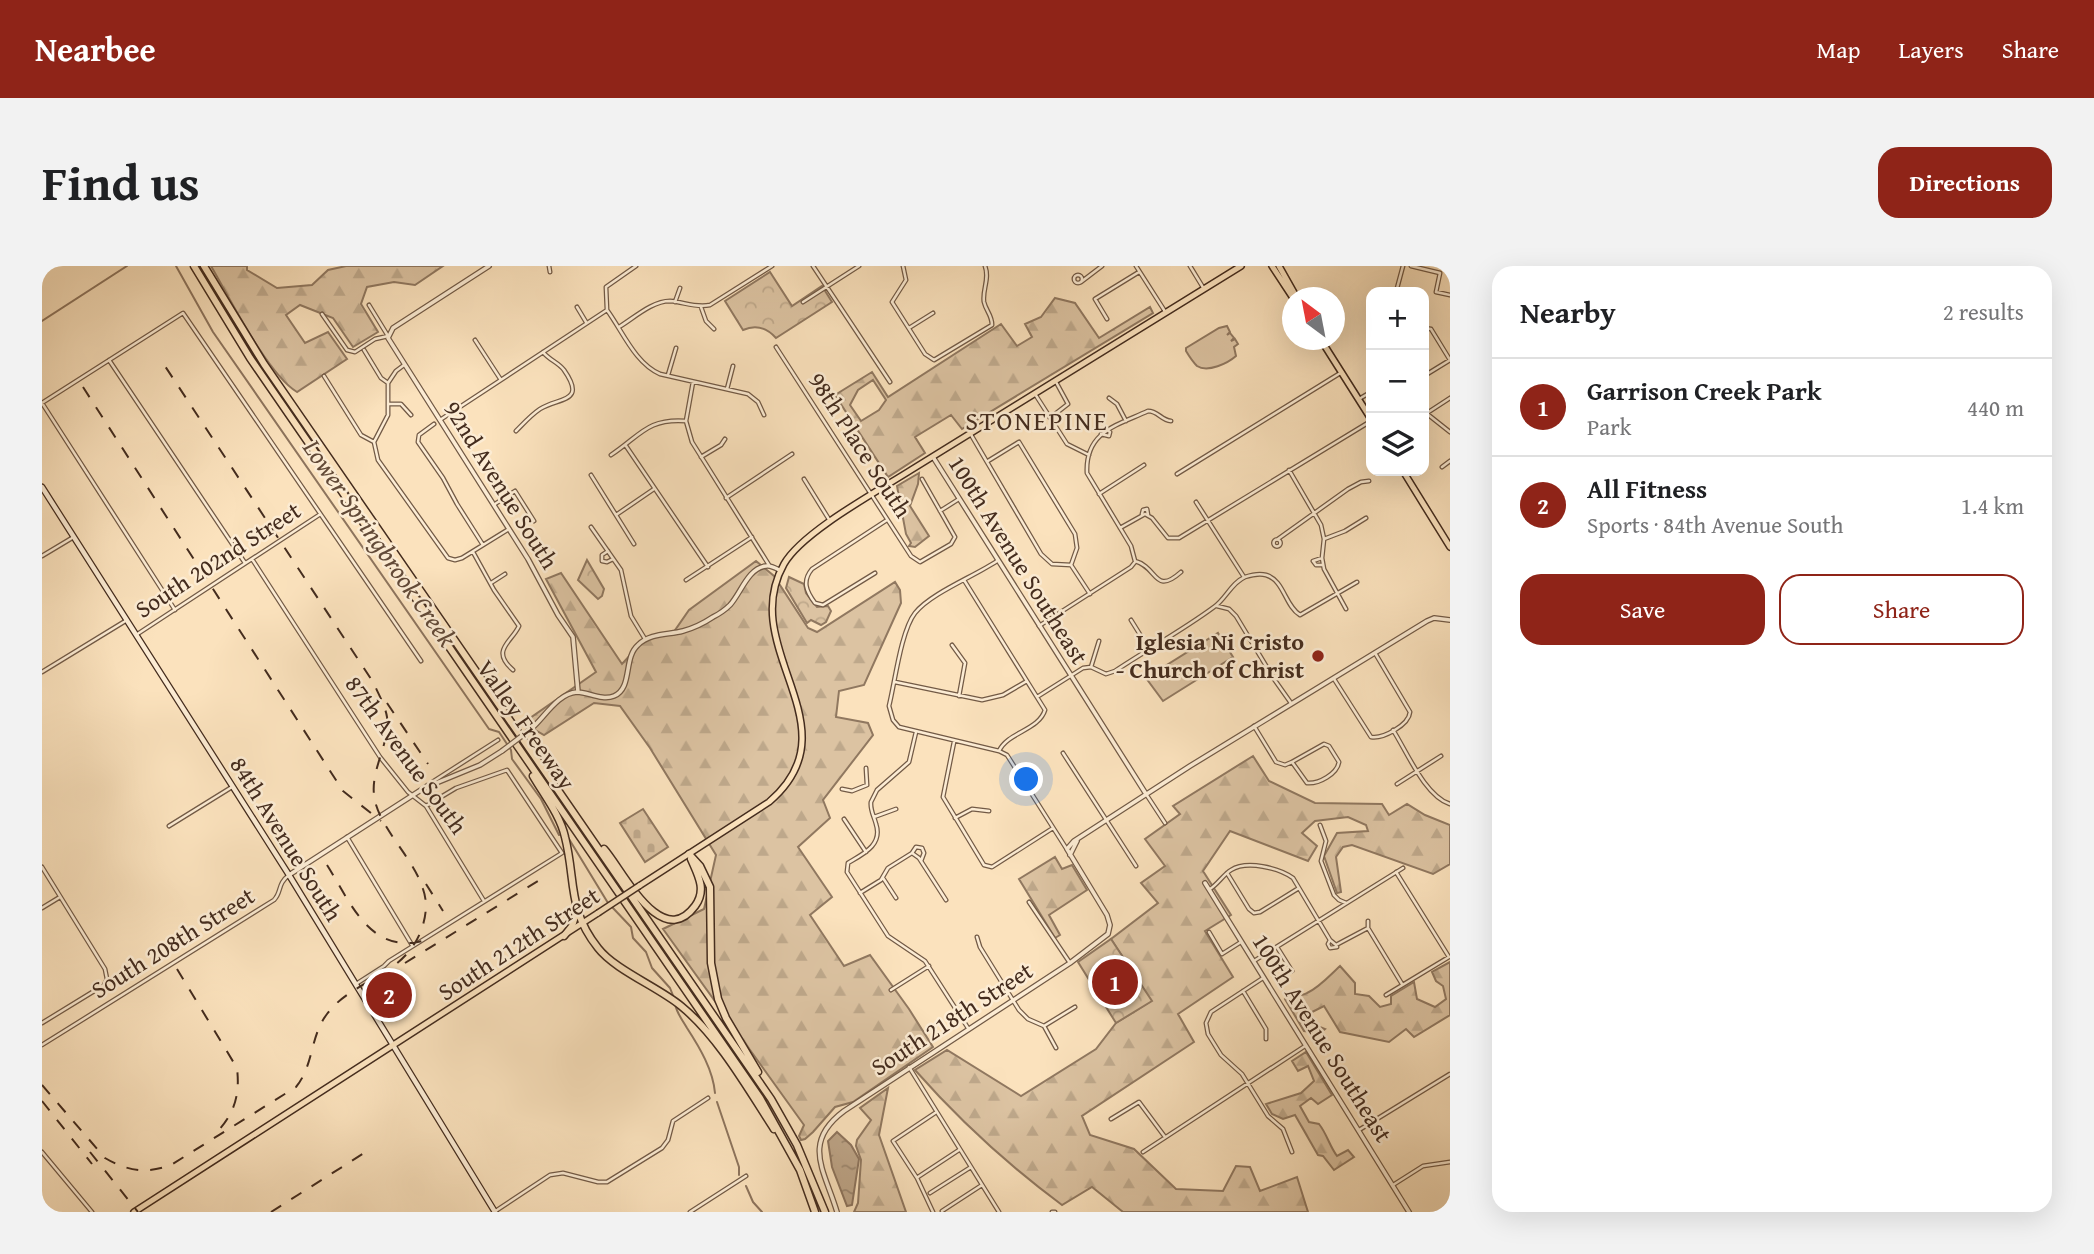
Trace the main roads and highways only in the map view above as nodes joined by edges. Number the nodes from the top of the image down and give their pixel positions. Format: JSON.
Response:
{"nodes":[{"id":1,"x":194,"y":266,"type":"edge"},
{"id":2,"x":203,"y":266,"type":"edge"},
{"id":3,"x":1241,"y":266,"type":"edge"},
{"id":4,"x":1272,"y":266,"type":"edge"},
{"id":5,"x":1279,"y":266,"type":"edge"},
{"id":6,"x":1287,"y":287,"type":"edge"},
{"id":7,"x":1290,"y":287,"type":"edge"},
{"id":8,"x":1328,"y":350,"type":"edge"},
{"id":9,"x":1367,"y":413,"type":"edge"},
{"id":10,"x":1406,"y":476,"type":"edge"},
{"id":11,"x":42,"y":487,"type":"edge"},
{"id":12,"x":1450,"y":547,"type":"edge"},
{"id":13,"x":521,"y":752,"type":"junction"},
{"id":14,"x":589,"y":833,"type":"junction"},
{"id":15,"x":689,"y":854,"type":"junction"},
{"id":16,"x":578,"y":908,"type":"junction"},
{"id":17,"x":582,"y":924,"type":"junction"},
{"id":18,"x":564,"y":936,"type":"junction"},
{"id":19,"x":393,"y":1046,"type":"junction"},
{"id":20,"x":771,"y":1099,"type":"junction"},
{"id":21,"x":790,"y":1151,"type":"junction"},
{"id":22,"x":134,"y":1212,"type":"edge"},
{"id":23,"x":495,"y":1212,"type":"edge"},
{"id":24,"x":815,"y":1212,"type":"edge"},
{"id":25,"x":825,"y":1212,"type":"edge"}],
"edges":[{"from":1,"to":13,"type":"highway","name":"Valley Freeway"},
{"from":2,"to":14,"type":"highway","name":"Valley Freeway"},
{"from":3,"to":15,"type":"main road","name":"South 212th Street"},
{"from":4,"to":6,"type":"main road"},
{"from":5,"to":7,"type":"main road"},
{"from":8,"to":9,"type":"main road"},
{"from":10,"to":12,"type":"main road"},
{"from":11,"to":19,"type":"main road","name":"84th Avenue South"},
{"from":13,"to":16,"type":"highway"},
{"from":13,"to":21,"type":"highway","name":"Valley Freeway"},
{"from":14,"to":15,"type":"highway"},
{"from":14,"to":20,"type":"highway","name":"Valley Freeway"},
{"from":15,"to":17,"type":"main road","name":"South 212th Street","bridge":true},
{"from":15,"to":20,"type":"highway"},
{"from":16,"to":17,"type":"highway"},
{"from":16,"to":18,"type":"highway"},
{"from":17,"to":18,"type":"main road","name":"South 212th Street"},
{"from":17,"to":21,"type":"highway"},
{"from":18,"to":19,"type":"main road","name":"South 212th Street"},
{"from":19,"to":22,"type":"main road","name":"South 212th Street"},
{"from":19,"to":23,"type":"main road","name":"84th Avenue South"},
{"from":20,"to":25,"type":"highway","name":"Valley Freeway"},
{"from":21,"to":24,"type":"highway","name":"Valley Freeway"}]}
